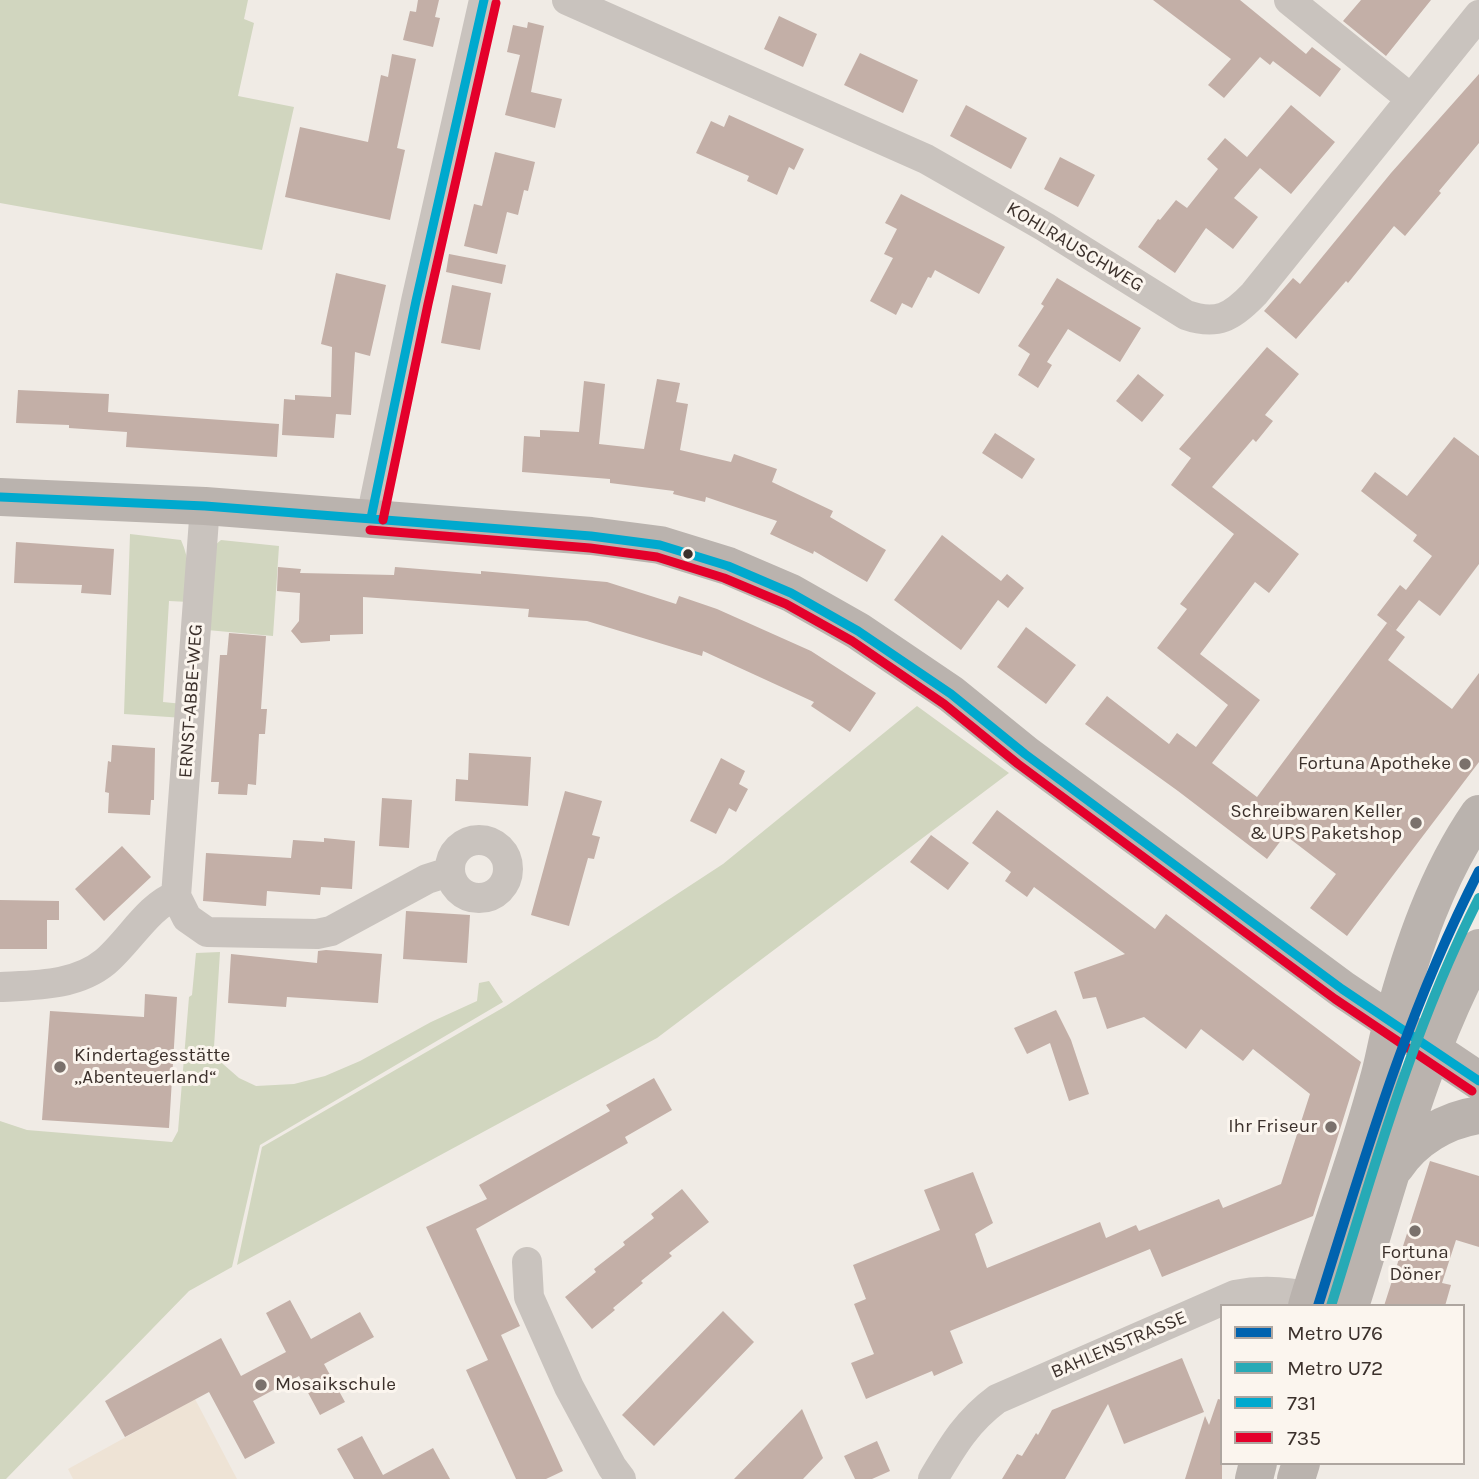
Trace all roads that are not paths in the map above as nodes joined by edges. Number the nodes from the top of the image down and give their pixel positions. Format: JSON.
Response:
{"nodes":[{"id":1,"x":484,"y":0,"type":"edge"},
{"id":2,"x":566,"y":0,"type":"edge"},
{"id":3,"x":1289,"y":0,"type":"edge"},
{"id":4,"x":1479,"y":15,"type":"edge"},
{"id":5,"x":1410,"y":98,"type":"junction"},
{"id":6,"x":0,"y":498,"type":"edge"},
{"id":7,"x":205,"y":506,"type":"junction"},
{"id":8,"x":370,"y":518,"type":"junction"},
{"id":9,"x":1479,"y":814,"type":"edge"},
{"id":10,"x":449,"y":872,"type":"dead end"},
{"id":11,"x":176,"y":896,"type":"junction"},
{"id":12,"x":1479,"y":948,"type":"edge"},
{"id":13,"x":0,"y":987,"type":"edge"},
{"id":14,"x":1392,"y":1022,"type":"junction"},
{"id":15,"x":1431,"y":1048,"type":"junction"},
{"id":16,"x":1479,"y":1081,"type":"edge"},
{"id":17,"x":1479,"y":1115,"type":"edge"},
{"id":18,"x":1392,"y":1172,"type":"junction"},
{"id":19,"x":527,"y":1262,"type":"dead end"},
{"id":20,"x":1320,"y":1303,"type":"edge"},
{"id":21,"x":1351,"y":1304,"type":"edge"},
{"id":22,"x":609,"y":1475,"type":"edge"},
{"id":23,"x":933,"y":1479,"type":"edge"}],
"edges":[{"from":1,"to":8,"type":"street"},
{"from":2,"to":5,"type":"street","name":"KOHLRAUSCHWEG"},
{"from":3,"to":5,"type":"street"},
{"from":4,"to":5,"type":"street","name":"KOHLRAUSCHWEG"},
{"from":6,"to":7,"type":"main road"},
{"from":7,"to":8,"type":"main road"},
{"from":7,"to":11,"type":"street","name":"ERNST-ABBE-WEG"},
{"from":8,"to":14,"type":"main road"},
{"from":9,"to":14,"type":"main road"},
{"from":10,"to":11,"type":"street"},
{"from":11,"to":13,"type":"street"},
{"from":12,"to":15,"type":"main road"},
{"from":14,"to":15,"type":"main road"},
{"from":14,"to":20,"type":"main road"},
{"from":15,"to":16,"type":"main road"},
{"from":15,"to":18,"type":"main road"},
{"from":17,"to":18,"type":"main road"},
{"from":18,"to":21,"type":"main road"},
{"from":19,"to":22,"type":"street"},
{"from":20,"to":23,"type":"street","name":"BAHLENSTRASSE"}]}
